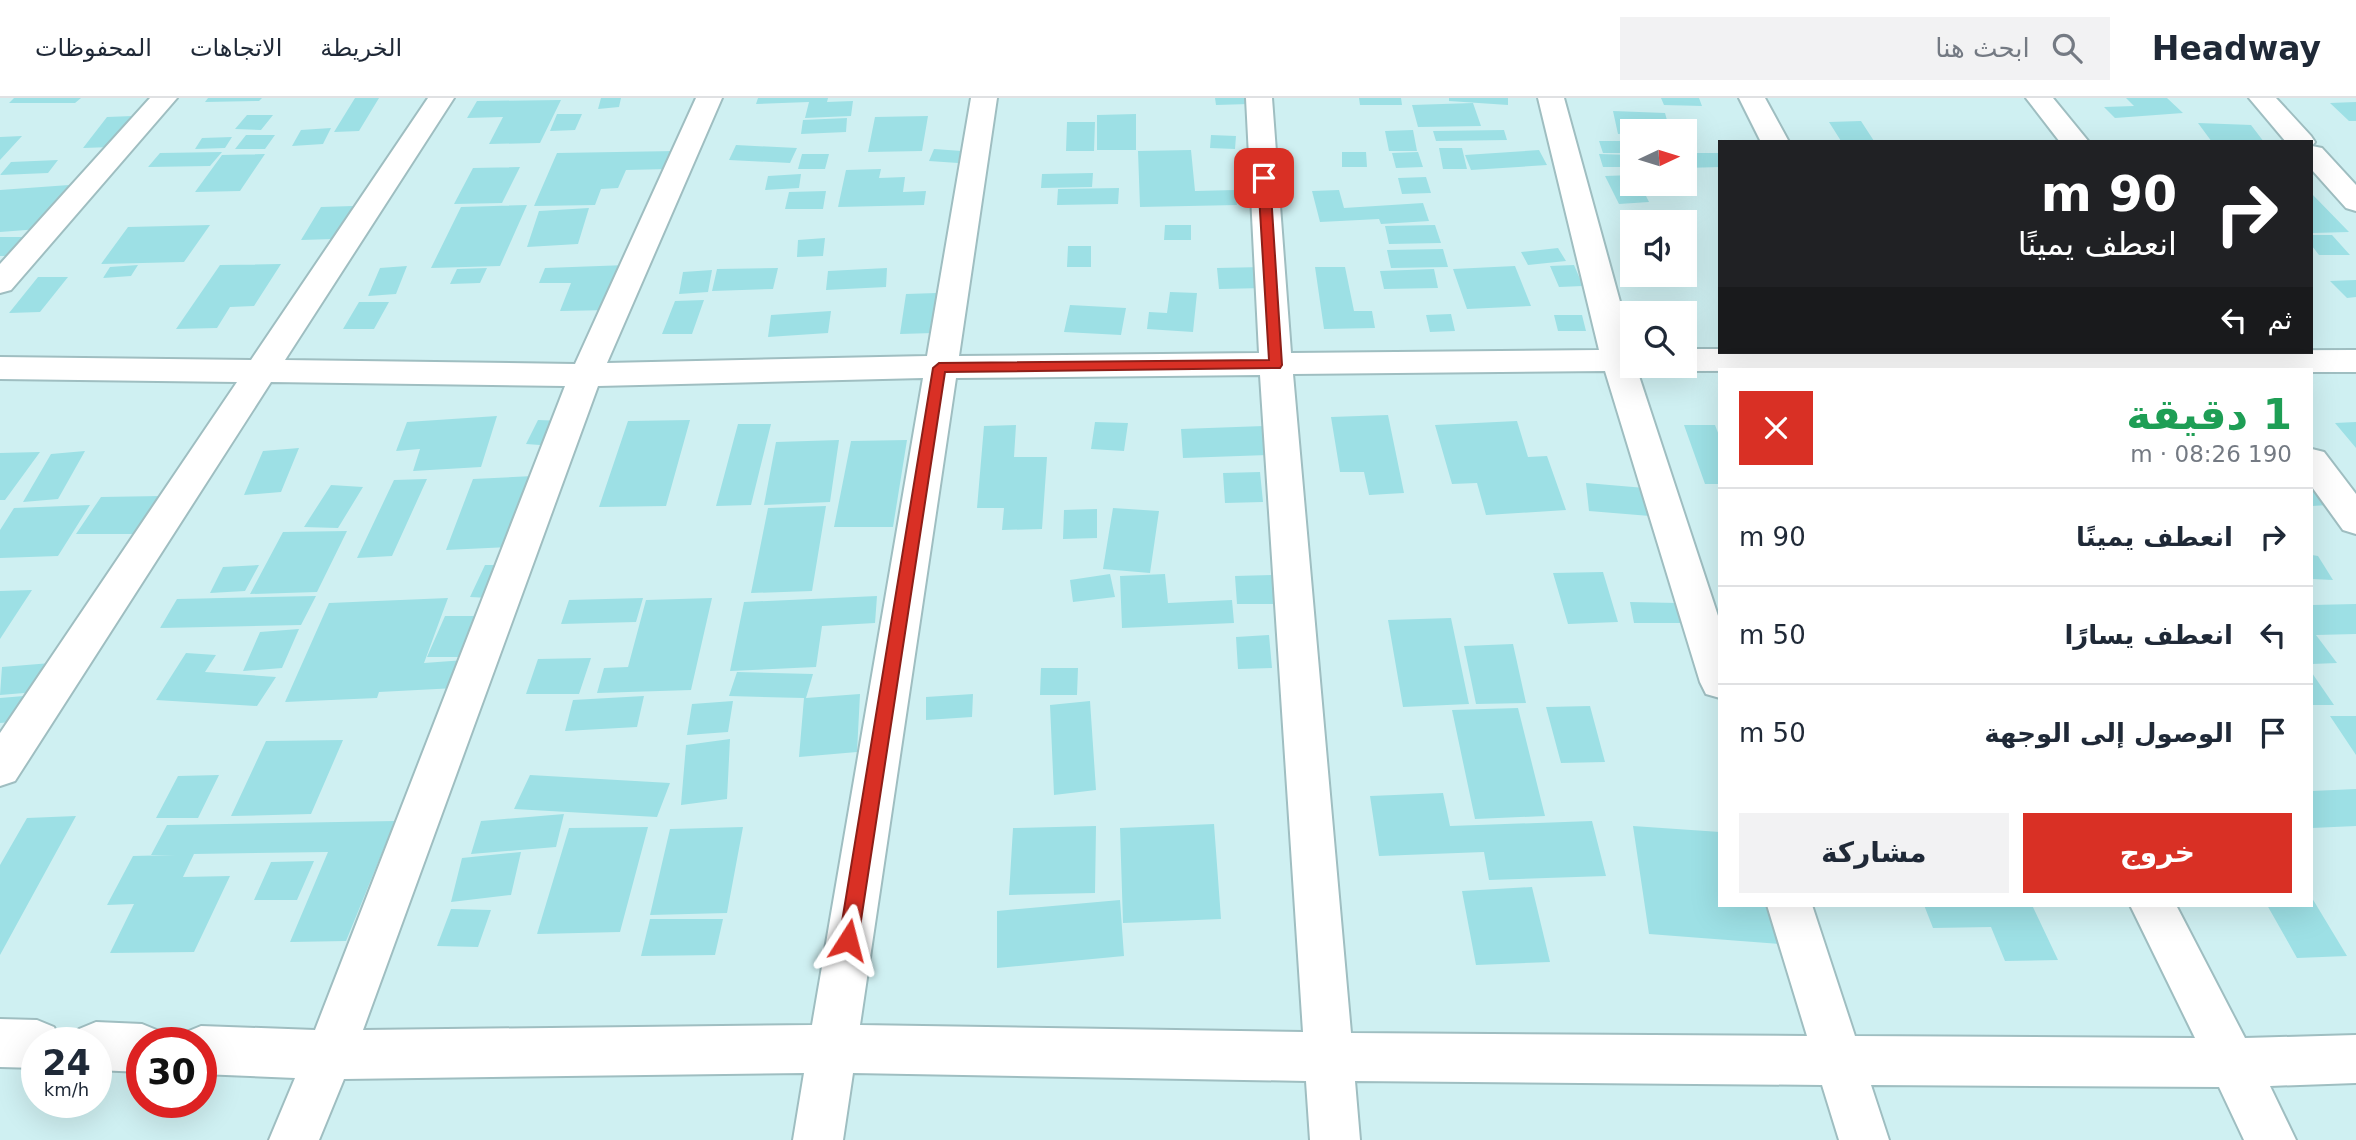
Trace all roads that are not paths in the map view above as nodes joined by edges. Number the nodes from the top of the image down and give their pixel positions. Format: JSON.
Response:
{"nodes":[{"id":1,"x":164,"y":98,"type":"edge"},
{"id":2,"x":441,"y":98,"type":"edge"},
{"id":3,"x":709,"y":98,"type":"edge"},
{"id":4,"x":984,"y":98,"type":"edge"},
{"id":5,"x":1259,"y":98,"type":"edge"},
{"id":6,"x":1550,"y":98,"type":"edge"},
{"id":7,"x":1752,"y":98,"type":"edge"},
{"id":8,"x":2039,"y":98,"type":"edge"},
{"id":9,"x":2262,"y":98,"type":"edge"},
{"id":10,"x":1774,"y":140,"type":"edge"},
{"id":11,"x":2073,"y":140,"type":"edge"},
{"id":12,"x":2299,"y":140,"type":"edge"},
{"id":13,"x":2313,"y":155,"type":"edge"},
{"id":14,"x":2356,"y":202,"type":"edge"},
{"id":15,"x":0,"y":282,"type":"edge"},
{"id":16,"x":1620,"y":343,"type":"edge"},
{"id":17,"x":1620,"y":360,"type":"edge"},
{"id":18,"x":1697,"y":360,"type":"edge"},
{"id":19,"x":1892,"y":360,"type":"edge"},
{"id":20,"x":2238,"y":361,"type":"edge"},
{"id":21,"x":2356,"y":361,"type":"edge"},
{"id":22,"x":1276,"y":365,"type":"junction"},
{"id":23,"x":0,"y":368,"type":"edge"},
{"id":24,"x":939,"y":368,"type":"junction"},
{"id":25,"x":259,"y":371,"type":"junction"},
{"id":26,"x":586,"y":374,"type":"junction"},
{"id":27,"x":1630,"y":378,"type":"edge"},
{"id":28,"x":2313,"y":462,"type":"edge"},
{"id":29,"x":2356,"y":521,"type":"edge"},
{"id":30,"x":1718,"y":675,"type":"edge"},
{"id":31,"x":0,"y":768,"type":"edge"},
{"id":32,"x":1791,"y":907,"type":"edge"},
{"id":33,"x":2154,"y":907,"type":"edge"},
{"id":34,"x":0,"y":1043,"type":"edge"},
{"id":35,"x":21,"y":1044,"type":"edge"},
{"id":36,"x":831,"y":1049,"type":"junction"},
{"id":37,"x":217,"y":1051,"type":"edge"},
{"id":38,"x":330,"y":1055,"type":"junction"},
{"id":39,"x":1329,"y":1057,"type":"junction"},
{"id":40,"x":1839,"y":1059,"type":"junction"},
{"id":41,"x":2356,"y":1059,"type":"edge"},
{"id":42,"x":2233,"y":1063,"type":"junction"},
{"id":43,"x":294,"y":1140,"type":"edge"},
{"id":44,"x":818,"y":1140,"type":"edge"},
{"id":45,"x":1335,"y":1140,"type":"edge"},
{"id":46,"x":1864,"y":1140,"type":"edge"},
{"id":47,"x":2271,"y":1140,"type":"edge"}],
"edges":[{"from":1,"to":15,"type":"street"},
{"from":2,"to":25,"type":"street"},
{"from":3,"to":26,"type":"street"},
{"from":4,"to":24,"type":"street"},
{"from":5,"to":22,"type":"street"},
{"from":6,"to":16,"type":"street"},
{"from":7,"to":10,"type":"street"},
{"from":8,"to":11,"type":"street"},
{"from":9,"to":12,"type":"street"},
{"from":13,"to":14,"type":"street"},
{"from":17,"to":22,"type":"street"},
{"from":18,"to":19,"type":"street"},
{"from":19,"to":20,"type":"street"},
{"from":20,"to":21,"type":"street"},
{"from":22,"to":24,"type":"street"},
{"from":22,"to":39,"type":"street"},
{"from":23,"to":25,"type":"street"},
{"from":24,"to":26,"type":"street"},
{"from":24,"to":36,"type":"street"},
{"from":25,"to":26,"type":"street"},
{"from":25,"to":31,"type":"street"},
{"from":26,"to":38,"type":"street"},
{"from":27,"to":30,"type":"street"},
{"from":28,"to":29,"type":"street"},
{"from":32,"to":40,"type":"street"},
{"from":33,"to":42,"type":"street"},
{"from":34,"to":35,"type":"street"},
{"from":36,"to":38,"type":"street"},
{"from":36,"to":39,"type":"street"},
{"from":36,"to":44,"type":"street"},
{"from":37,"to":38,"type":"street"},
{"from":38,"to":43,"type":"street"},
{"from":39,"to":40,"type":"street"},
{"from":39,"to":45,"type":"street"},
{"from":40,"to":42,"type":"street"},
{"from":40,"to":46,"type":"street"},
{"from":41,"to":42,"type":"street"},
{"from":42,"to":47,"type":"street"}]}
